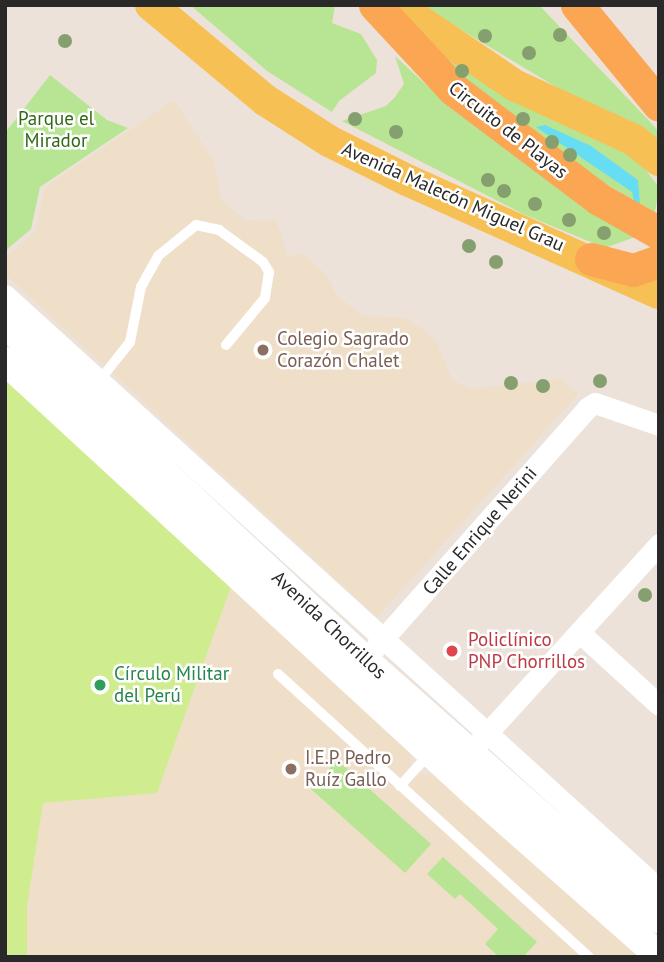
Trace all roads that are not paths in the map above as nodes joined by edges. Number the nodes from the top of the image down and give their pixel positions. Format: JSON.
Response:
{"nodes":[{"id":1,"x":151,"y":5,"type":"edge"},
{"id":2,"x":376,"y":5,"type":"edge"},
{"id":3,"x":396,"y":5,"type":"edge"},
{"id":4,"x":579,"y":5,"type":"edge"},
{"id":5,"x":659,"y":82,"type":"edge"},
{"id":6,"x":659,"y":105,"type":"edge"},
{"id":7,"x":659,"y":160,"type":"edge"},
{"id":8,"x":659,"y":234,"type":"edge"},
{"id":9,"x":591,"y":259,"type":"junction"},
{"id":10,"x":659,"y":261,"type":"edge"},
{"id":11,"x":659,"y":293,"type":"edge"},
{"id":12,"x":5,"y":295,"type":"edge"},
{"id":13,"x":5,"y":324,"type":"edge"},
{"id":14,"x":226,"y":345,"type":"dead end"},
{"id":15,"x":5,"y":361,"type":"edge"},
{"id":16,"x":99,"y":381,"type":"junction"},
{"id":17,"x":659,"y":425,"type":"edge"},
{"id":18,"x":164,"y":490,"type":"junction"},
{"id":19,"x":659,"y":544,"type":"edge"},
{"id":20,"x":579,"y":632,"type":"junction"},
{"id":21,"x":374,"y":650,"type":"junction"},
{"id":22,"x":278,"y":674,"type":"dead end"},
{"id":23,"x":659,"y":705,"type":"edge"},
{"id":24,"x":479,"y":742,"type":"junction"},
{"id":25,"x":430,"y":754,"type":"junction"},
{"id":26,"x":400,"y":786,"type":"junction"},
{"id":27,"x":659,"y":889,"type":"edge"},
{"id":28,"x":659,"y":919,"type":"edge"},
{"id":29,"x":659,"y":956,"type":"edge"},
{"id":30,"x":589,"y":957,"type":"edge"}],
"edges":[{"from":1,"to":9,"type":"main road","name":"Avenida Malecón Miguel Grau"},
{"from":2,"to":8,"type":"highway","name":"Circuito de Playas"},
{"from":3,"to":7,"type":"main road"},
{"from":4,"to":5,"type":"highway"},
{"from":4,"to":6,"type":"highway"},
{"from":8,"to":9,"type":"main road","name":"Avenida Malecón Miguel Grau"},
{"from":9,"to":10,"type":"highway"},
{"from":9,"to":11,"type":"main road","name":"Avenida Malecón Miguel Grau"},
{"from":12,"to":16,"type":"street","name":"Avenida Chorrillos"},
{"from":13,"to":18,"type":"main road","name":"Avenida Chorrillos"},
{"from":14,"to":16,"type":"lane"},
{"from":15,"to":18,"type":"main road","name":"Avenida Chorrillos"},
{"from":16,"to":21,"type":"street","name":"Avenida Chorrillos"},
{"from":17,"to":21,"type":"street","name":"Calle Enrique Nerini"},
{"from":18,"to":21,"type":"main road","name":"Avenida Chorrillos"},
{"from":18,"to":25,"type":"main road","name":"Avenida Chorrillos"},
{"from":19,"to":20,"type":"street"},
{"from":20,"to":23,"type":"street"},
{"from":20,"to":24,"type":"street"},
{"from":21,"to":24,"type":"main road","name":"Avenida Chorrillos"},
{"from":22,"to":26,"type":"lane"},
{"from":24,"to":27,"type":"street","name":"Avenida Chorrillos"},
{"from":24,"to":28,"type":"main road","name":"Avenida Chorrillos"},
{"from":25,"to":26,"type":"lane"},
{"from":25,"to":29,"type":"main road","name":"Avenida Chorrillos"},
{"from":26,"to":30,"type":"lane"}]}
